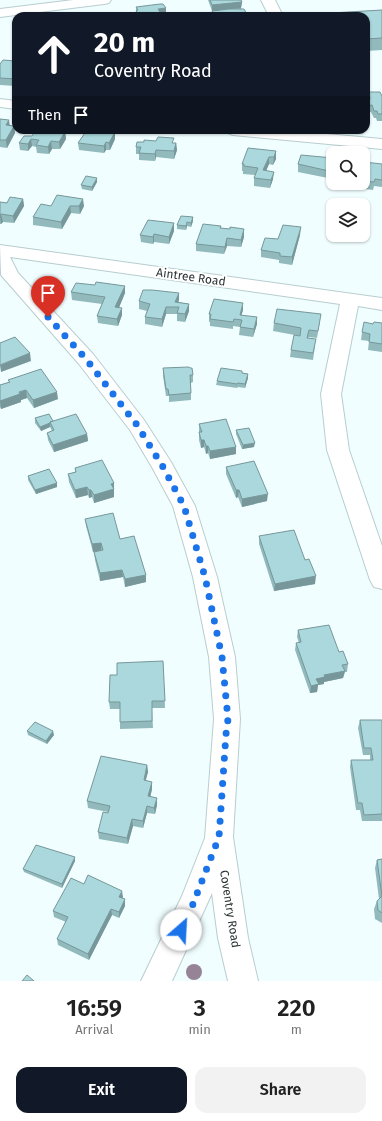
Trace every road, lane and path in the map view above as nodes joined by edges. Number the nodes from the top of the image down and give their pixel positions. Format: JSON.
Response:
{"nodes":[{"id":1,"x":104,"y":0,"type":"edge"},
{"id":2,"x":268,"y":0,"type":"edge"},
{"id":3,"x":274,"y":12,"type":"edge"},
{"id":4,"x":0,"y":13,"type":"edge"},
{"id":5,"x":0,"y":103,"type":"edge"},
{"id":6,"x":12,"y":104,"type":"edge"},
{"id":7,"x":291,"y":134,"type":"edge"},
{"id":8,"x":382,"y":144,"type":"edge"},
{"id":9,"x":0,"y":250,"type":"edge"},
{"id":10,"x":0,"y":255,"type":"edge"},
{"id":11,"x":350,"y":299,"type":"junction"},
{"id":12,"x":382,"y":304,"type":"edge"},
{"id":13,"x":382,"y":580,"type":"edge"},
{"id":14,"x":219,"y":837,"type":"junction"},
{"id":15,"x":156,"y":981,"type":"edge"},
{"id":16,"x":243,"y":981,"type":"edge"}],
"edges":[{"from":1,"to":4,"type":"street"},
{"from":2,"to":3,"type":"street"},
{"from":5,"to":6,"type":"street"},
{"from":7,"to":8,"type":"street"},
{"from":9,"to":11,"type":"street","name":"Aintree Road"},
{"from":10,"to":14,"type":"street","name":"Coventry Road"},
{"from":11,"to":12,"type":"street","name":"Aintree Road"},
{"from":11,"to":13,"type":"street"},
{"from":14,"to":15,"type":"street"},
{"from":14,"to":16,"type":"street","name":"Coventry Road"}]}
